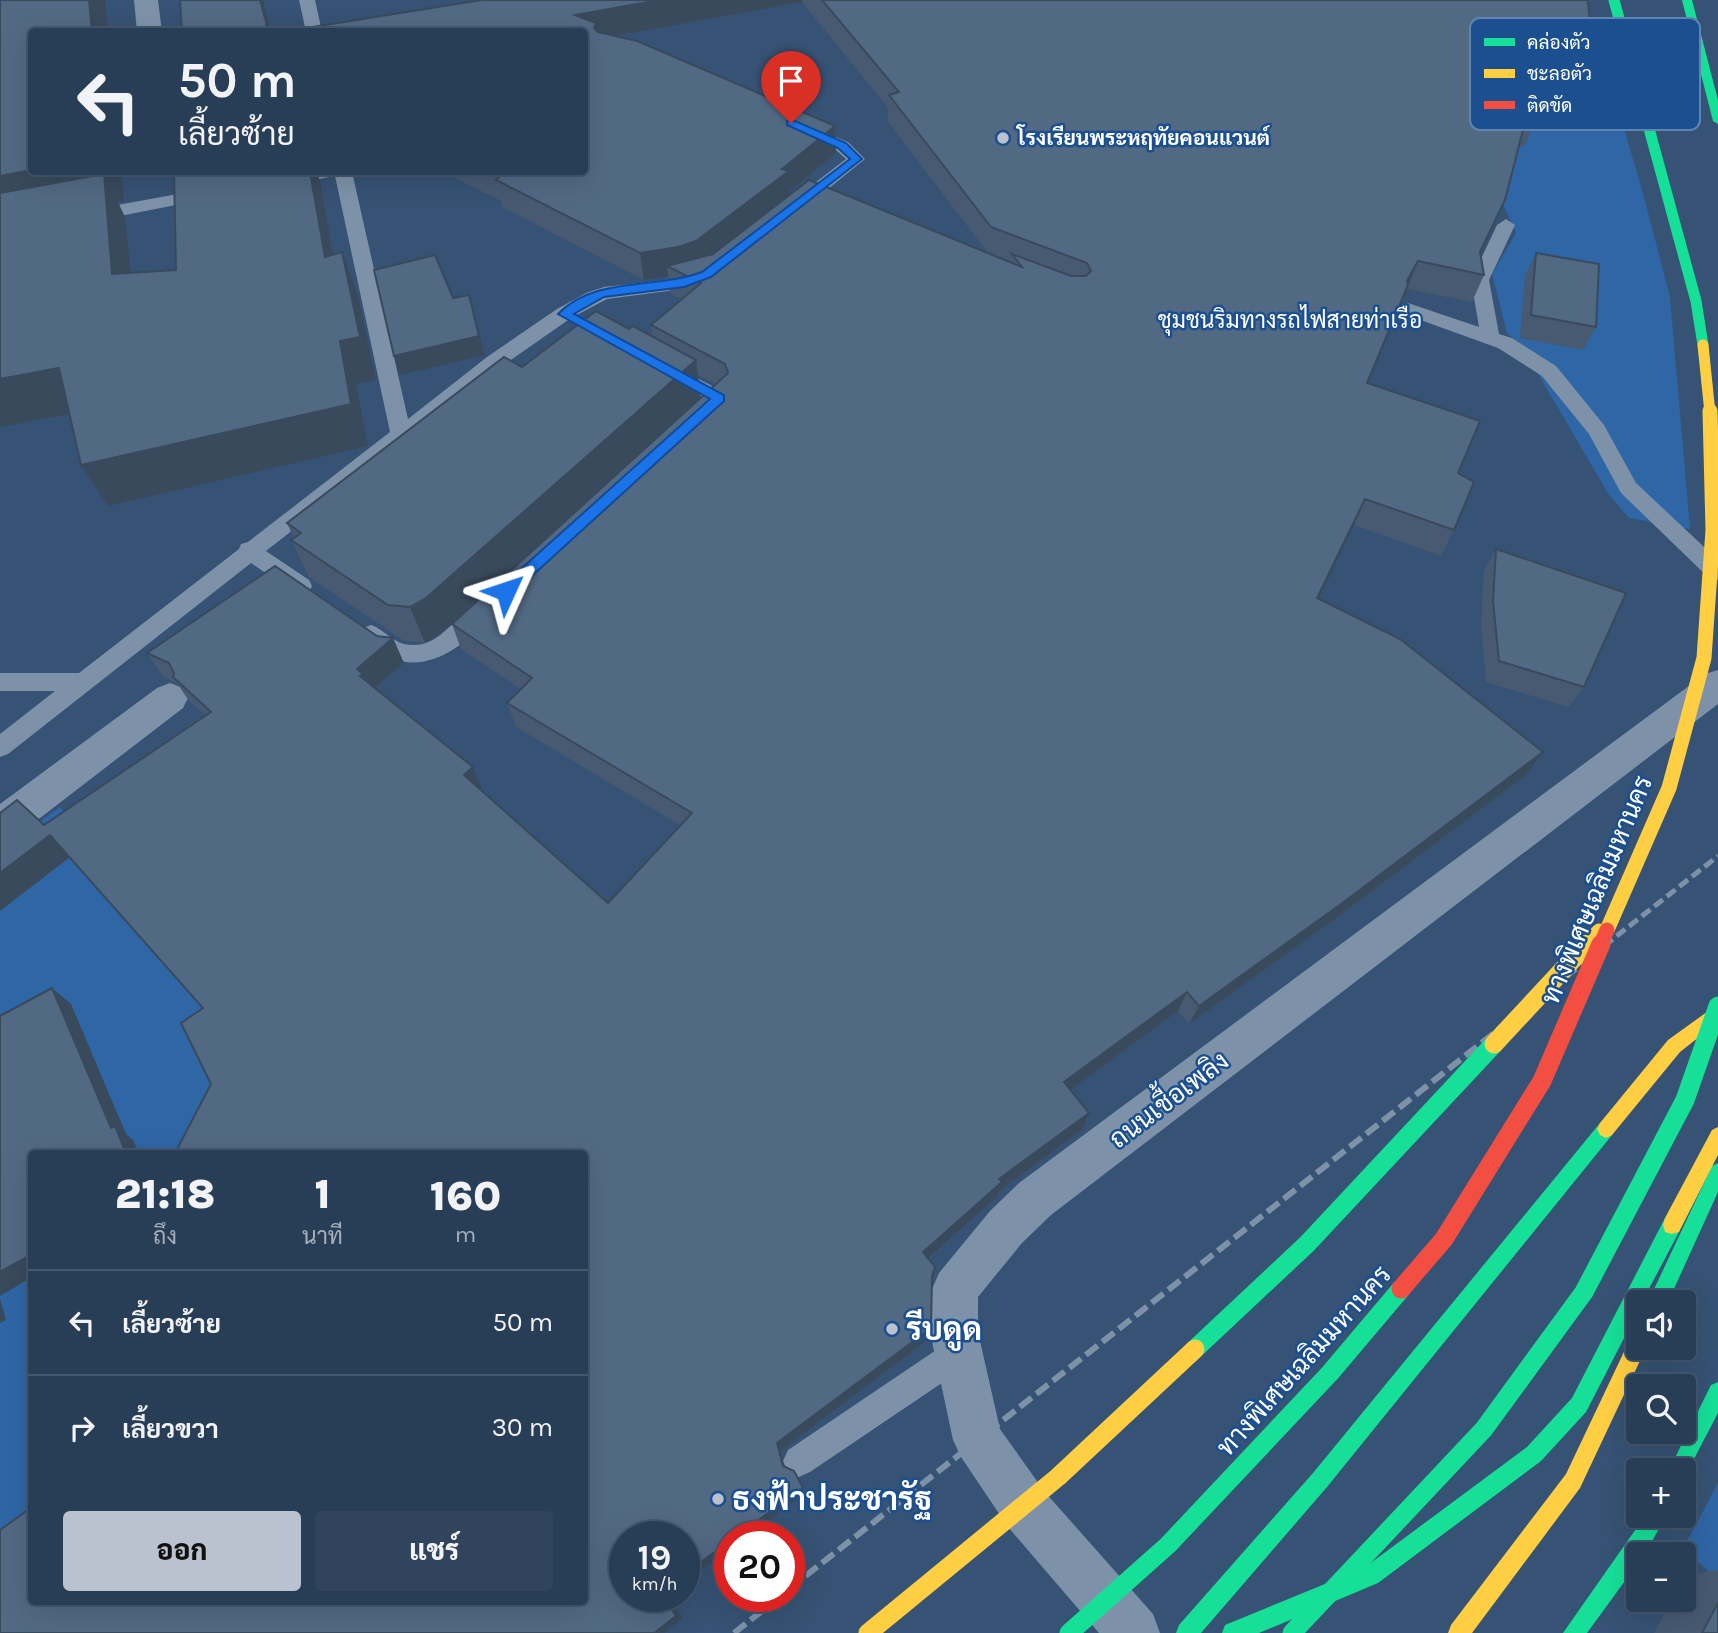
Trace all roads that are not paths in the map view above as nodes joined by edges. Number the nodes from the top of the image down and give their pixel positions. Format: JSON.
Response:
{"nodes":[{"id":1,"x":146,"y":0,"type":"edge"},
{"id":2,"x":307,"y":0,"type":"edge"},
{"id":3,"x":1614,"y":0,"type":"edge"},
{"id":4,"x":1687,"y":0,"type":"edge"},
{"id":5,"x":1619,"y":18,"type":"edge"},
{"id":6,"x":1692,"y":18,"type":"edge"},
{"id":7,"x":150,"y":28,"type":"edge"},
{"id":8,"x":313,"y":28,"type":"edge"},
{"id":9,"x":1700,"y":51,"type":"edge"},
{"id":10,"x":1718,"y":121,"type":"edge"},
{"id":11,"x":791,"y":123,"type":"edge"},
{"id":12,"x":1649,"y":130,"type":"edge"},
{"id":13,"x":314,"y":175,"type":"edge"},
{"id":14,"x":345,"y":175,"type":"edge"},
{"id":15,"x":275,"y":182,"type":"edge"},
{"id":16,"x":220,"y":192,"type":"edge"},
{"id":17,"x":810,"y":195,"type":"junction"},
{"id":18,"x":836,"y":205,"type":"edge"},
{"id":19,"x":779,"y":219,"type":"edge"},
{"id":20,"x":69,"y":220,"type":"edge"},
{"id":21,"x":1506,"y":225,"type":"edge"},
{"id":22,"x":717,"y":267,"type":"edge"},
{"id":23,"x":1408,"y":309,"type":"edge"},
{"id":24,"x":565,"y":314,"type":"junction"},
{"id":25,"x":588,"y":327,"type":"edge"},
{"id":26,"x":1490,"y":338,"type":"junction"},
{"id":27,"x":648,"y":359,"type":"edge"},
{"id":28,"x":689,"y":426,"type":"edge"},
{"id":29,"x":401,"y":434,"type":"junction"},
{"id":30,"x":249,"y":551,"type":"junction"},
{"id":31,"x":1718,"y":573,"type":"edge"},
{"id":32,"x":318,"y":597,"type":"edge"},
{"id":33,"x":498,"y":598,"type":"edge"},
{"id":34,"x":352,"y":621,"type":"edge"},
{"id":35,"x":0,"y":682,"type":"edge"},
{"id":36,"x":82,"y":682,"type":"junction"},
{"id":37,"x":1718,"y":684,"type":"edge"},
{"id":38,"x":170,"y":698,"type":"edge"},
{"id":39,"x":0,"y":747,"type":"edge"},
{"id":40,"x":0,"y":826,"type":"edge"},
{"id":41,"x":1619,"y":909,"type":"junction"},
{"id":42,"x":1718,"y":1006,"type":"edge"},
{"id":43,"x":1718,"y":1012,"type":"edge"},
{"id":44,"x":1718,"y":1136,"type":"edge"},
{"id":45,"x":1718,"y":1172,"type":"edge"},
{"id":46,"x":1664,"y":1290,"type":"edge"},
{"id":47,"x":959,"y":1353,"type":"junction"},
{"id":48,"x":1630,"y":1360,"type":"edge"},
{"id":49,"x":1718,"y":1392,"type":"edge"},
{"id":50,"x":1685,"y":1458,"type":"edge"},
{"id":51,"x":799,"y":1461,"type":"dead end"},
{"id":52,"x":1650,"y":1528,"type":"edge"},
{"id":53,"x":868,"y":1633,"type":"edge"},
{"id":54,"x":1069,"y":1633,"type":"edge"},
{"id":55,"x":1134,"y":1633,"type":"edge"},
{"id":56,"x":1186,"y":1633,"type":"edge"},
{"id":57,"x":1233,"y":1633,"type":"edge"},
{"id":58,"x":1292,"y":1633,"type":"edge"},
{"id":59,"x":1459,"y":1633,"type":"edge"},
{"id":60,"x":1574,"y":1633,"type":"edge"}],
"edges":[{"from":1,"to":7,"type":"street"},
{"from":2,"to":8,"type":"lane"},
{"from":3,"to":5,"type":"main road","name":"ทางพิเศษเฉลิมมหานคร","bridge":true},
{"from":4,"to":6,"type":"main road"},
{"from":9,"to":10,"type":"main road"},
{"from":11,"to":17,"type":"lane"},
{"from":12,"to":41,"type":"main road","name":"ทางพิเศษเฉลิมมหานคร","bridge":true},
{"from":13,"to":15,"type":"lane"},
{"from":14,"to":29,"type":"lane"},
{"from":16,"to":20,"type":"lane"},
{"from":17,"to":18,"type":"lane"},
{"from":17,"to":19,"type":"lane"},
{"from":21,"to":26,"type":"lane"},
{"from":22,"to":24,"type":"lane"},
{"from":23,"to":26,"type":"lane"},
{"from":24,"to":25,"type":"lane"},
{"from":24,"to":29,"type":"lane"},
{"from":26,"to":31,"type":"lane"},
{"from":27,"to":28,"type":"lane"},
{"from":29,"to":30,"type":"lane"},
{"from":30,"to":32,"type":"lane"},
{"from":30,"to":36,"type":"lane"},
{"from":33,"to":34,"type":"lane"},
{"from":35,"to":36,"type":"lane"},
{"from":36,"to":39,"type":"lane"},
{"from":37,"to":47,"type":"street","name":"ถนนเชื้อเพลิง"},
{"from":38,"to":40,"type":"street"},
{"from":41,"to":53,"type":"main road","bridge":true},
{"from":41,"to":54,"type":"main road","name":"ทางพิเศษเฉลิมมหานคร","bridge":true},
{"from":42,"to":58,"type":"main road","bridge":true},
{"from":43,"to":56,"type":"main road"},
{"from":44,"to":57,"type":"main road"},
{"from":45,"to":46,"type":"main road"},
{"from":47,"to":51,"type":"lane"},
{"from":47,"to":55,"type":"street","name":"ถนนเชื้อเพลิง"},
{"from":48,"to":59,"type":"main road"},
{"from":49,"to":50,"type":"main road"},
{"from":52,"to":60,"type":"main road"}]}
